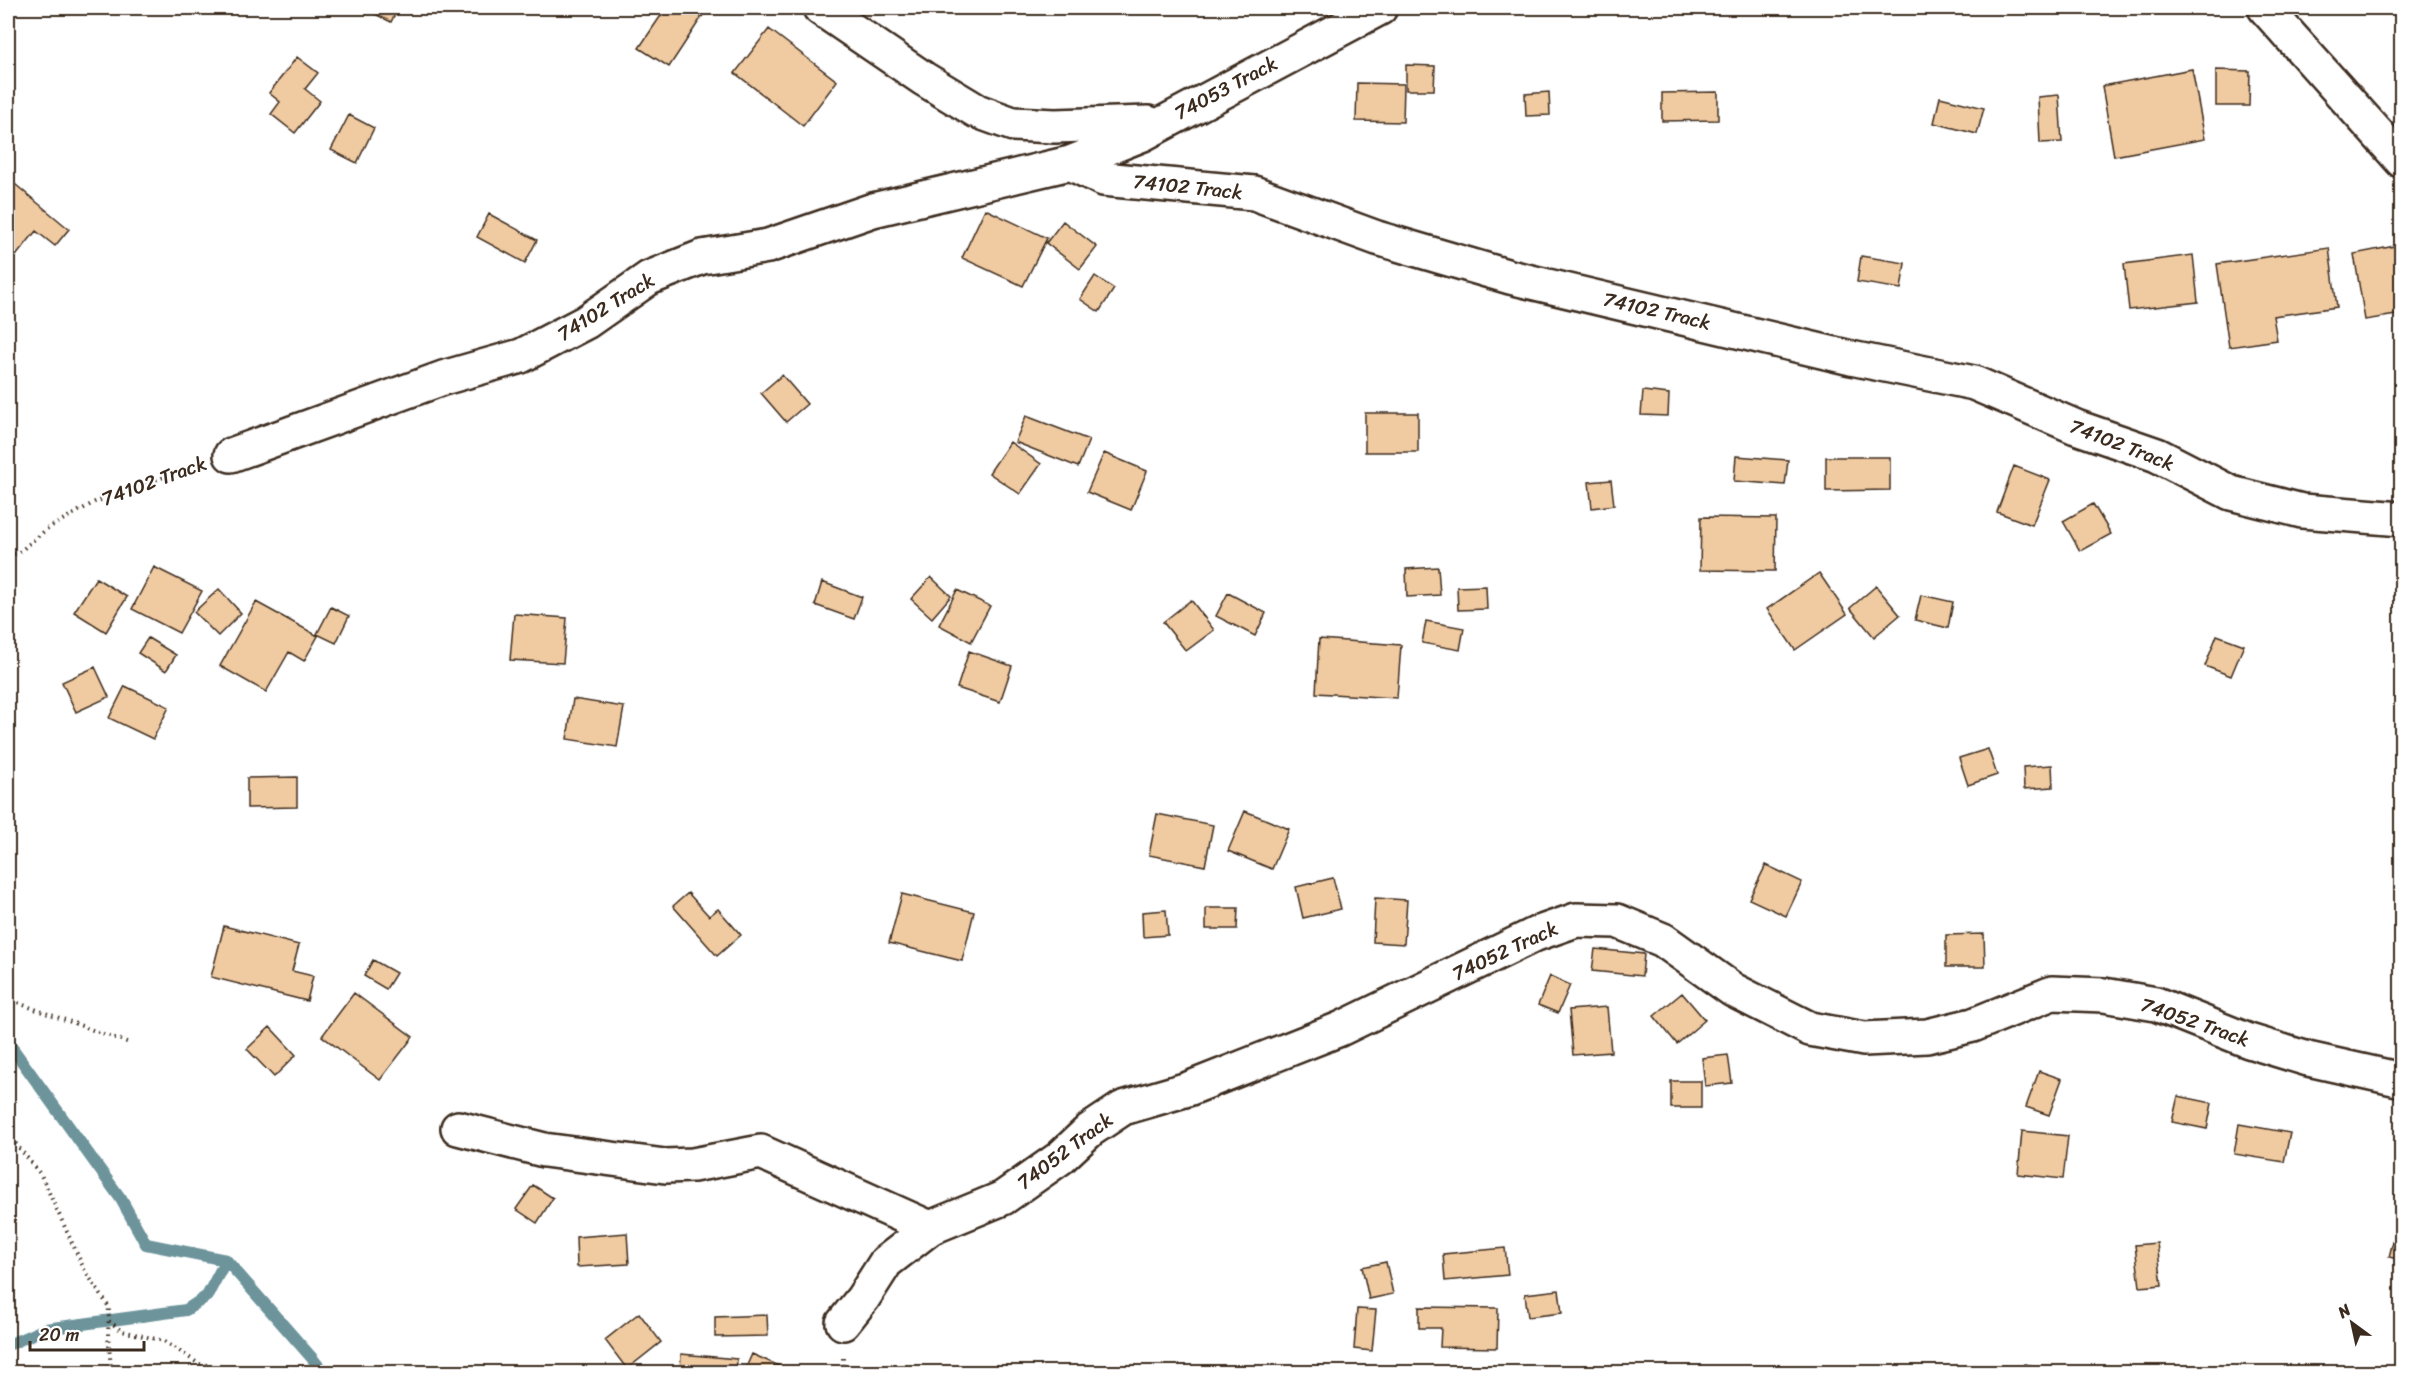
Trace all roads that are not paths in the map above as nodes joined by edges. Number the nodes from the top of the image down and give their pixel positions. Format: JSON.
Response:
{"nodes":[{"id":1,"x":820,"y":8,"type":"edge"},
{"id":2,"x":1380,"y":8,"type":"edge"},
{"id":3,"x":2265,"y":8,"type":"edge"},
{"id":4,"x":1162,"y":122,"type":"junction"},
{"id":5,"x":2402,"y":161,"type":"edge"},
{"id":6,"x":1070,"y":163,"type":"junction"},
{"id":7,"x":231,"y":455,"type":"road end"},
{"id":8,"x":2402,"y":519,"type":"edge"},
{"id":9,"x":2402,"y":1080,"type":"edge"},
{"id":10,"x":458,"y":1128,"type":"dead end"},
{"id":11,"x":930,"y":1228,"type":"junction"},
{"id":12,"x":843,"y":1323,"type":"dead end"}],
"edges":[{"from":1,"to":4,"type":"street"},
{"from":2,"to":4,"type":"street","name":"74053 Track"},
{"from":3,"to":5,"type":"street"},
{"from":4,"to":6,"type":"street","name":"74053 Track"},
{"from":6,"to":7,"type":"street","name":"74102 Track"},
{"from":6,"to":8,"type":"street","name":"74102 Track"},
{"from":9,"to":11,"type":"street","name":"74052 Track"},
{"from":10,"to":11,"type":"street"},
{"from":11,"to":12,"type":"street","name":"74052 Track"}]}
